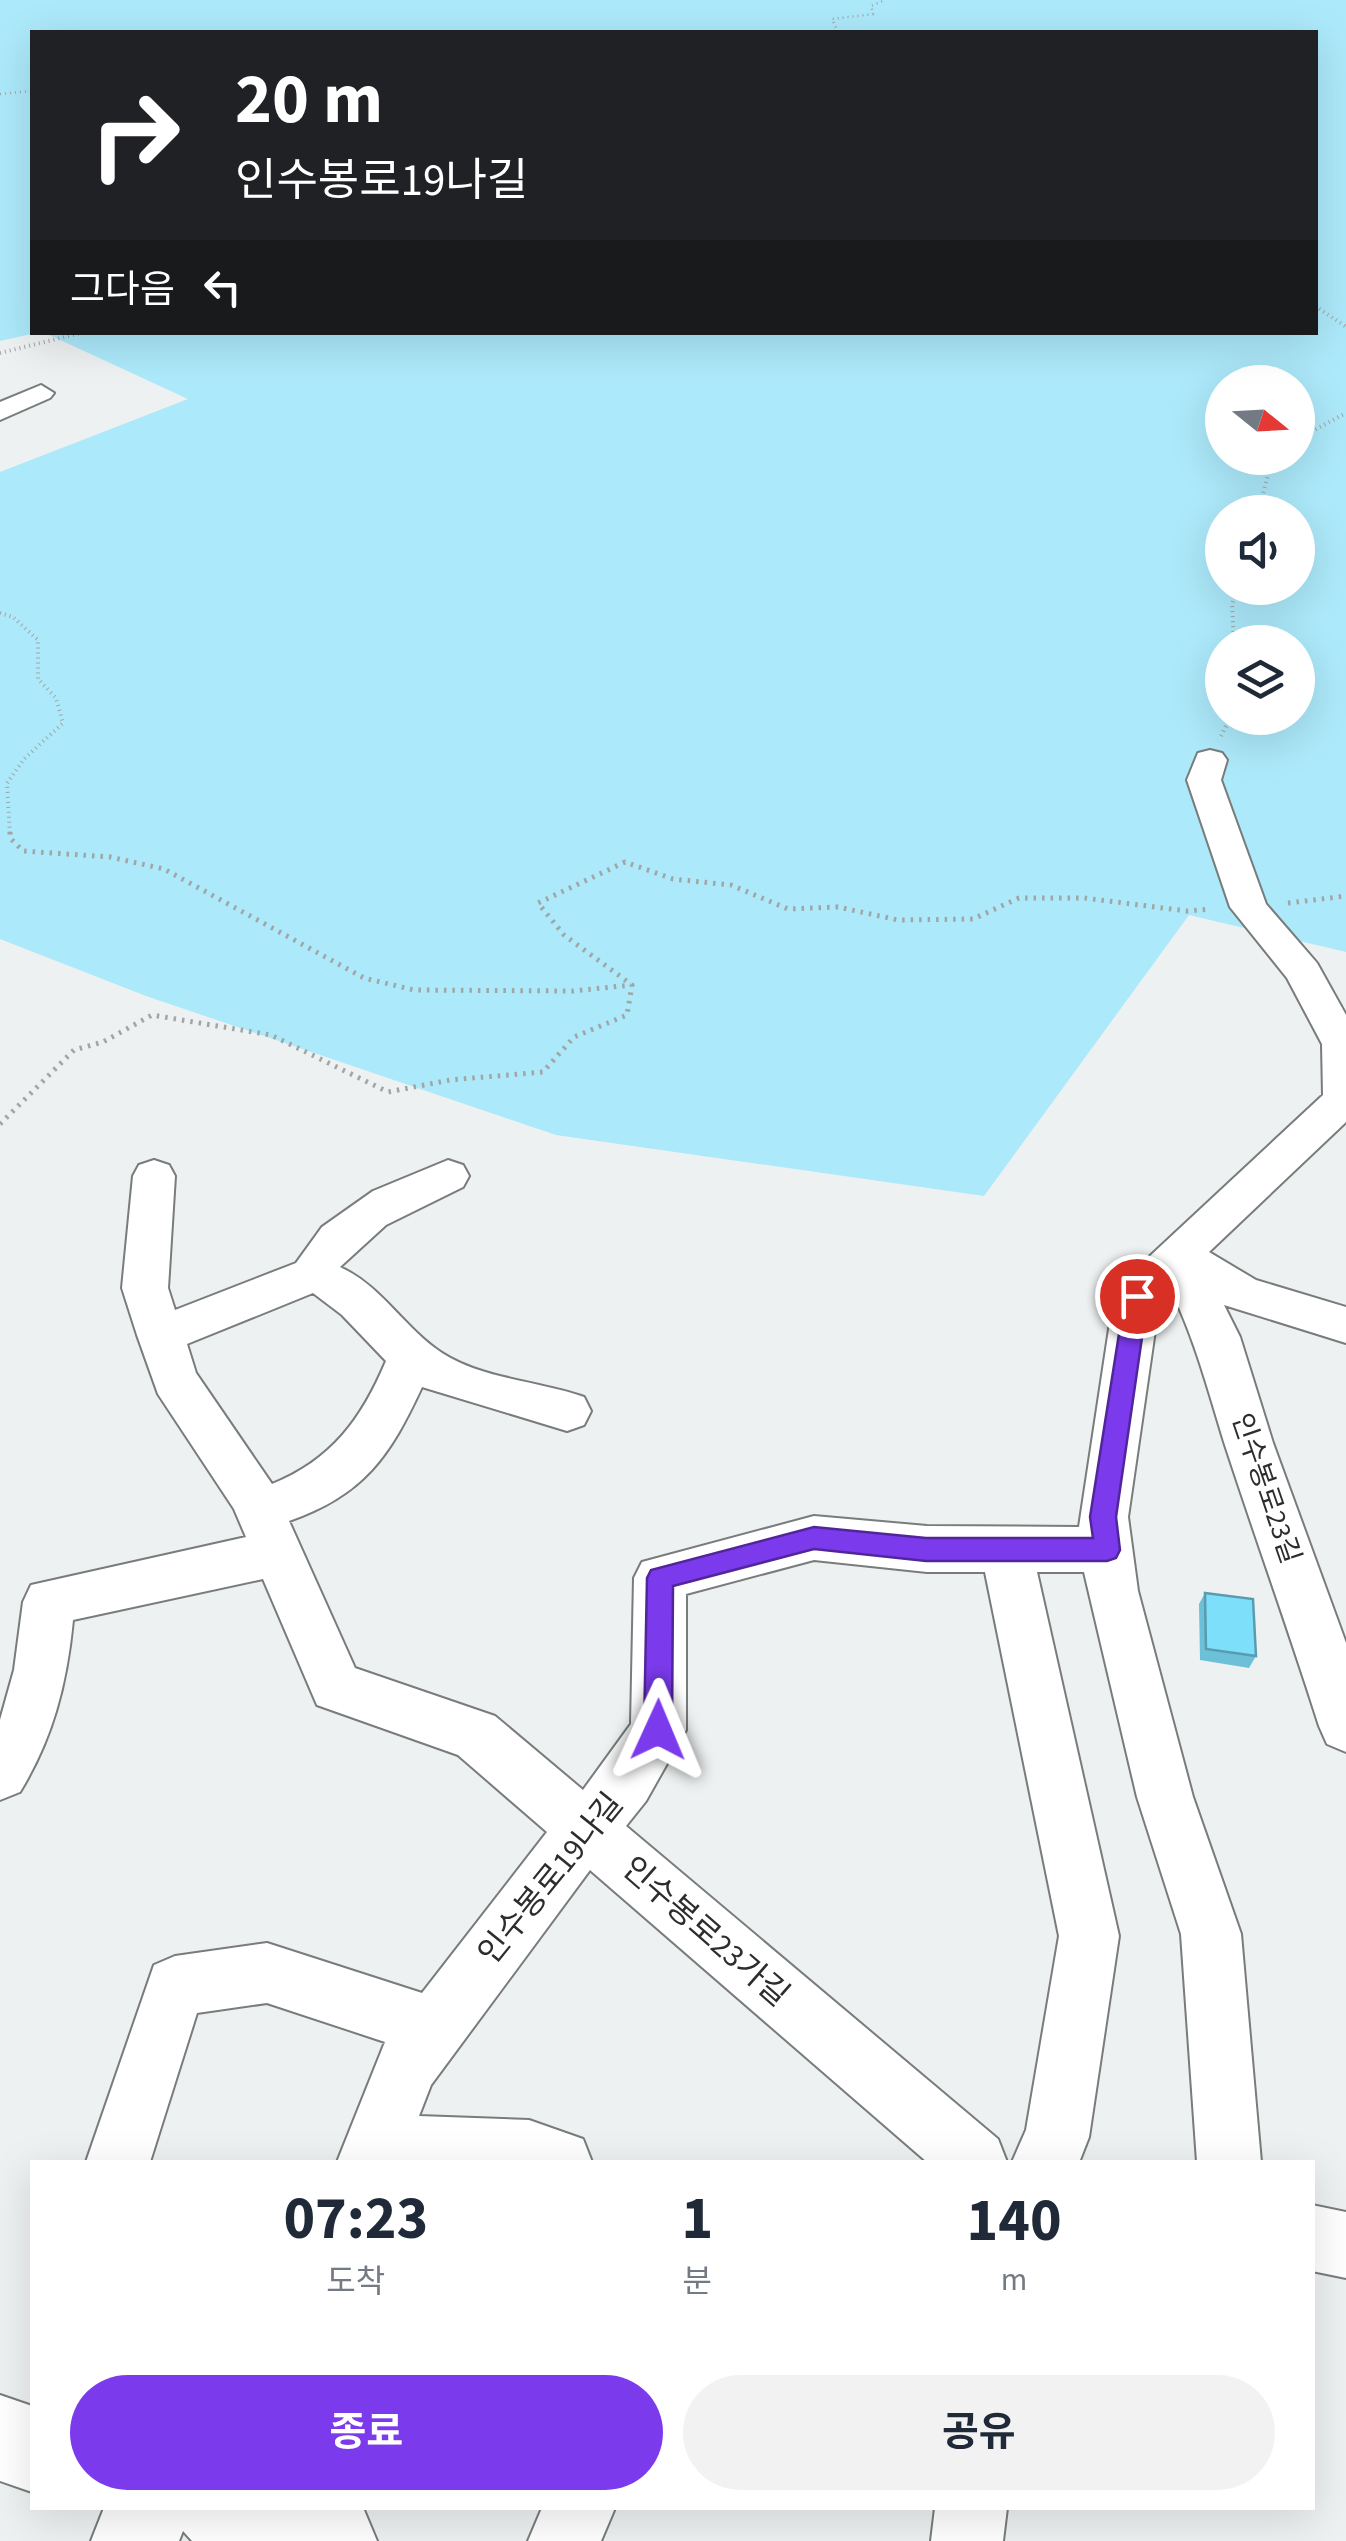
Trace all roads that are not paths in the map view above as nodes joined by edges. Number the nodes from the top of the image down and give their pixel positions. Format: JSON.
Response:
{"nodes":[{"id":1,"x":41,"y":393,"type":"dead end"},
{"id":2,"x":0,"y":412,"type":"edge"},
{"id":3,"x":1210,"y":760,"type":"dead end"},
{"id":4,"x":154,"y":1176,"type":"dead end"},
{"id":5,"x":448,"y":1176,"type":"dead end"},
{"id":6,"x":1177,"y":1255,"type":"junction"},
{"id":7,"x":312,"y":1275,"type":"junction"},
{"id":8,"x":1346,"y":1325,"type":"edge"},
{"id":9,"x":160,"y":1335,"type":"junction"},
{"id":10,"x":412,"y":1356,"type":"junction"},
{"id":11,"x":567,"y":1411,"type":"dead end"},
{"id":12,"x":269,"y":1532,"type":"junction"},
{"id":13,"x":1006,"y":1550,"type":"junction"},
{"id":14,"x":1107,"y":1550,"type":"junction"},
{"id":15,"x":1346,"y":1726,"type":"edge"},
{"id":16,"x":0,"y":1773,"type":"edge"},
{"id":17,"x":588,"y":1829,"type":"junction"},
{"id":18,"x":434,"y":2028,"type":"junction"},
{"id":19,"x":372,"y":2155,"type":"edge"},
{"id":20,"x":119,"y":2160,"type":"edge"},
{"id":21,"x":554,"y":2160,"type":"edge"},
{"id":22,"x":973,"y":2160,"type":"edge"},
{"id":23,"x":1045,"y":2160,"type":"edge"},
{"id":24,"x":1229,"y":2160,"type":"edge"},
{"id":25,"x":1315,"y":2239,"type":"edge"},
{"id":26,"x":1346,"y":2244,"type":"edge"},
{"id":27,"x":0,"y":2438,"type":"edge"},
{"id":28,"x":30,"y":2448,"type":"edge"},
{"id":29,"x":147,"y":2510,"type":"edge"},
{"id":30,"x":237,"y":2510,"type":"edge"},
{"id":31,"x":578,"y":2510,"type":"edge"},
{"id":32,"x":971,"y":2510,"type":"edge"},
{"id":33,"x":135,"y":2541,"type":"edge"},
{"id":34,"x":333,"y":2541,"type":"edge"},
{"id":35,"x":564,"y":2541,"type":"edge"},
{"id":36,"x":967,"y":2541,"type":"edge"}],
"edges":[{"from":1,"to":2,"type":"street"},
{"from":3,"to":6,"type":"street"},
{"from":4,"to":9,"type":"street","name":"인수봉로23가길"},
{"from":5,"to":7,"type":"street"},
{"from":6,"to":8,"type":"street"},
{"from":6,"to":14,"type":"street"},
{"from":6,"to":15,"type":"street","name":"인수봉로23길"},
{"from":7,"to":9,"type":"street"},
{"from":7,"to":10,"type":"street"},
{"from":9,"to":12,"type":"street","name":"인수봉로23가길"},
{"from":10,"to":11,"type":"street"},
{"from":10,"to":12,"type":"street"},
{"from":12,"to":16,"type":"street"},
{"from":12,"to":17,"type":"street","name":"인수봉로23가길"},
{"from":13,"to":14,"type":"street","name":"인수봉로19나길"},
{"from":13,"to":17,"type":"street","name":"인수봉로19나길"},
{"from":13,"to":23,"type":"street"},
{"from":14,"to":24,"type":"street"},
{"from":17,"to":18,"type":"street","name":"인수봉로19나길"},
{"from":17,"to":22,"type":"street","name":"인수봉로23가길"},
{"from":18,"to":19,"type":"street","name":"인수봉로19나길"},
{"from":18,"to":20,"type":"street"},
{"from":19,"to":21,"type":"street","name":"인수봉로19나길"},
{"from":25,"to":26,"type":"street"},
{"from":27,"to":28,"type":"main road"},
{"from":29,"to":33,"type":"main road"},
{"from":30,"to":34,"type":"main road"},
{"from":31,"to":35,"type":"street"},
{"from":32,"to":36,"type":"street"}]}
